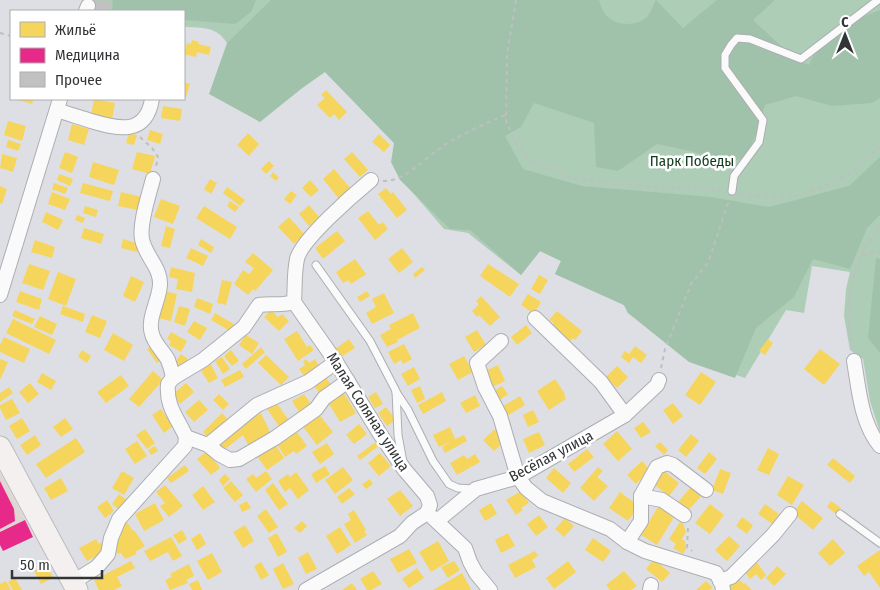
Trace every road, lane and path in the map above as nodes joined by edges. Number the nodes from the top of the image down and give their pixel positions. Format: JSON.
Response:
{"nodes":[{"id":1,"x":516,"y":0,"type":"edge"},
{"id":2,"x":878,"y":0,"type":"edge"},
{"id":3,"x":152,"y":100,"type":"edge"},
{"id":4,"x":58,"y":105,"type":"edge"},
{"id":5,"x":506,"y":115,"type":"junction"},
{"id":6,"x":123,"y":128,"type":"junction"},
{"id":7,"x":880,"y":146,"type":"edge"},
{"id":8,"x":153,"y":179,"type":"joint"},
{"id":9,"x":370,"y":180,"type":"joint"},
{"id":10,"x":732,"y":191,"type":"junction"},
{"id":11,"x":880,"y":225,"type":"edge"},
{"id":12,"x":880,"y":252,"type":"edge"},
{"id":13,"x":863,"y":255,"type":"junction"},
{"id":14,"x":316,"y":265,"type":"dead end"},
{"id":15,"x":0,"y":295,"type":"edge"},
{"id":16,"x":294,"y":302,"type":"junction"},
{"id":17,"x":535,"y":318,"type":"dead end"},
{"id":18,"x":501,"y":341,"type":"dead end"},
{"id":19,"x":854,"y":361,"type":"joint"},
{"id":20,"x":336,"y":362,"type":"junction"},
{"id":21,"x":173,"y":378,"type":"junction"},
{"id":22,"x":659,"y":380,"type":"joint"},
{"id":23,"x":348,"y":381,"type":"junction"},
{"id":24,"x":396,"y":392,"type":"junction"},
{"id":25,"x":625,"y":415,"type":"junction"},
{"id":26,"x":186,"y":437,"type":"junction"},
{"id":27,"x":208,"y":445,"type":"junction"},
{"id":28,"x":880,"y":446,"type":"edge"},
{"id":29,"x":0,"y":448,"type":"edge"},
{"id":30,"x":404,"y":469,"type":"junction"},
{"id":31,"x":518,"y":478,"type":"junction"},
{"id":32,"x":476,"y":489,"type":"junction"},
{"id":33,"x":706,"y":490,"type":"dead end"},
{"id":34,"x":641,"y":496,"type":"junction"},
{"id":35,"x":790,"y":514,"type":"dead end"},
{"id":36,"x":840,"y":514,"type":"dead end"},
{"id":37,"x":684,"y":515,"type":"joint"},
{"id":38,"x":432,"y":517,"type":"junction"},
{"id":39,"x":627,"y":542,"type":"junction"},
{"id":40,"x":880,"y":543,"type":"edge"},
{"id":41,"x":692,"y":566,"type":"junction"},
{"id":42,"x":722,"y":585,"type":"edge"},
{"id":43,"x":75,"y":586,"type":"edge"},
{"id":44,"x":306,"y":590,"type":"edge"},
{"id":45,"x":490,"y":590,"type":"edge"}],
"edges":[{"from":1,"to":5,"type":"path"},
{"from":2,"to":10,"type":"lane"},
{"from":3,"to":6,"type":"street"},
{"from":4,"to":6,"type":"street"},
{"from":4,"to":15,"type":"street"},
{"from":5,"to":9,"type":"path"},
{"from":5,"to":10,"type":"path"},
{"from":6,"to":8,"type":"path"},
{"from":7,"to":10,"type":"path"},
{"from":8,"to":21,"type":"street"},
{"from":9,"to":16,"type":"street"},
{"from":10,"to":22,"type":"path"},
{"from":11,"to":13,"type":"path"},
{"from":12,"to":13,"type":"path"},
{"from":13,"to":19,"type":"path"},
{"from":14,"to":24,"type":"lane"},
{"from":16,"to":20,"type":"street","name":"Малая Соляная улица"},
{"from":16,"to":21,"type":"street"},
{"from":17,"to":25,"type":"street"},
{"from":18,"to":31,"type":"street"},
{"from":19,"to":28,"type":"street"},
{"from":20,"to":23,"type":"street","name":"Малая Соляная улица"},
{"from":20,"to":27,"type":"street"},
{"from":21,"to":26,"type":"street"},
{"from":22,"to":25,"type":"street","name":"Весёлая улица"},
{"from":23,"to":27,"type":"street"},
{"from":23,"to":30,"type":"street","name":"Малая Соляная улица"},
{"from":24,"to":30,"type":"lane"},
{"from":24,"to":32,"type":"lane"},
{"from":25,"to":31,"type":"street","name":"Весёлая улица"},
{"from":26,"to":27,"type":"street"},
{"from":26,"to":43,"type":"street"},
{"from":29,"to":43,"type":"main road"},
{"from":30,"to":38,"type":"street","name":"Малая Соляная улица"},
{"from":31,"to":32,"type":"street","name":"Весёлая улица"},
{"from":31,"to":39,"type":"street"},
{"from":32,"to":38,"type":"street","name":"Весёлая улица"},
{"from":33,"to":34,"type":"street"},
{"from":34,"to":37,"type":"street"},
{"from":34,"to":39,"type":"street"},
{"from":35,"to":42,"type":"street"},
{"from":36,"to":40,"type":"lane"},
{"from":37,"to":41,"type":"path"},
{"from":38,"to":44,"type":"street","name":"Весёлая улица"},
{"from":38,"to":45,"type":"street"},
{"from":39,"to":41,"type":"street"},
{"from":41,"to":42,"type":"street"}]}
